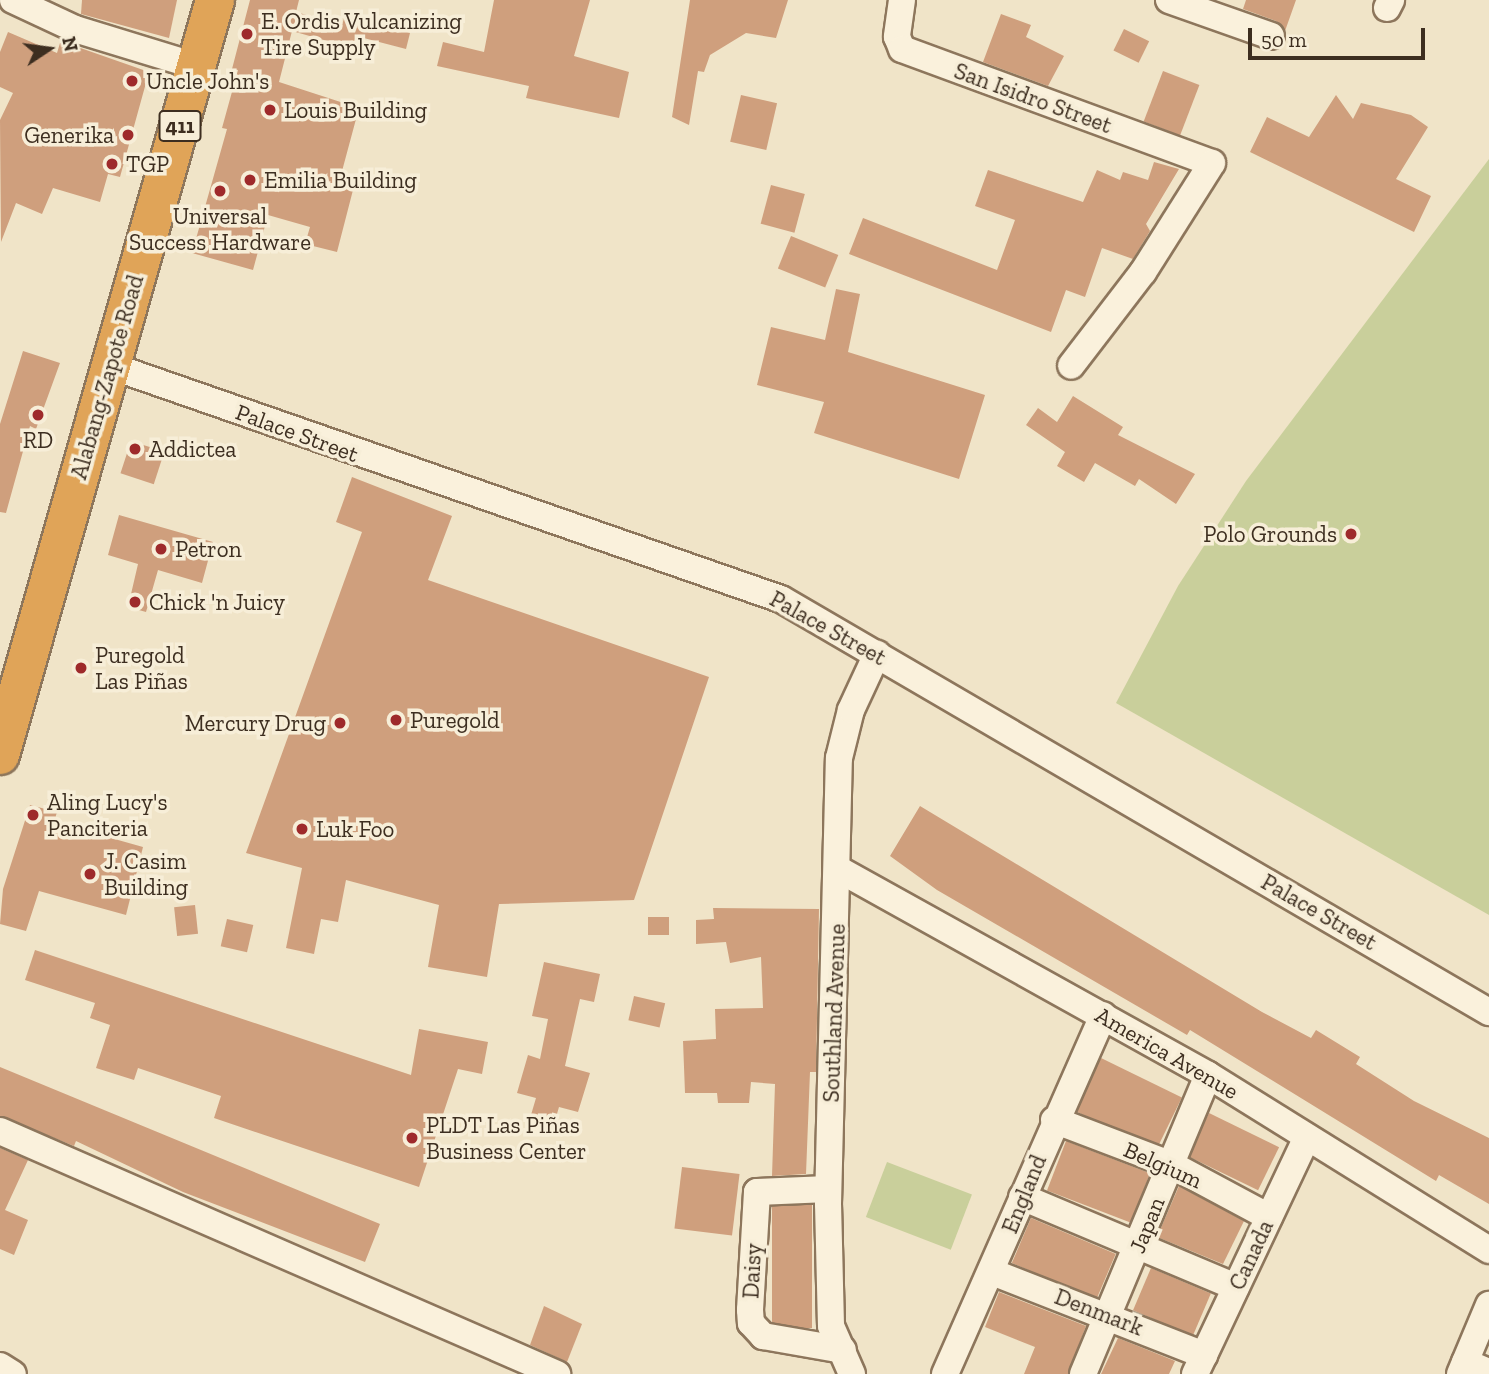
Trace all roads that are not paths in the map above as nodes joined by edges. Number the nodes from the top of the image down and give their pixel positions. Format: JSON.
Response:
{"nodes":[{"id":1,"x":13,"y":0,"type":"edge"},
{"id":2,"x":215,"y":0,"type":"edge"},
{"id":3,"x":902,"y":0,"type":"edge"},
{"id":4,"x":1169,"y":0,"type":"edge"},
{"id":5,"x":1271,"y":36,"type":"dead end"},
{"id":6,"x":196,"y":66,"type":"junction"},
{"id":7,"x":111,"y":366,"type":"junction"},
{"id":8,"x":1071,"y":366,"type":"dead end"},
{"id":9,"x":877,"y":654,"type":"junction"},
{"id":10,"x":0,"y":755,"type":"edge"},
{"id":11,"x":838,"y":869,"type":"junction"},
{"id":12,"x":1489,"y":1012,"type":"edge"},
{"id":13,"x":1103,"y":1015,"type":"junction"},
{"id":14,"x":1208,"y":1075,"type":"junction"},
{"id":15,"x":1054,"y":1120,"type":"junction"},
{"id":16,"x":0,"y":1131,"type":"edge"},
{"id":17,"x":1307,"y":1137,"type":"junction"},
{"id":18,"x":1171,"y":1165,"type":"junction"},
{"id":19,"x":828,"y":1189,"type":"junction"},
{"id":20,"x":1023,"y":1197,"type":"junction"},
{"id":21,"x":1269,"y":1217,"type":"junction"},
{"id":22,"x":1140,"y":1244,"type":"junction"},
{"id":23,"x":1489,"y":1250,"type":"edge"},
{"id":24,"x":992,"y":1272,"type":"junction"},
{"id":25,"x":1236,"y":1287,"type":"junction"},
{"id":26,"x":1489,"y":1305,"type":"edge"},
{"id":27,"x":1110,"y":1314,"type":"junction"},
{"id":28,"x":848,"y":1362,"type":"edge"},
{"id":29,"x":1200,"y":1364,"type":"edge"},
{"id":30,"x":0,"y":1366,"type":"edge"},
{"id":31,"x":1462,"y":1368,"type":"edge"},
{"id":32,"x":1489,"y":1372,"type":"edge"},
{"id":33,"x":13,"y":1374,"type":"edge"},
{"id":34,"x":557,"y":1374,"type":"edge"},
{"id":35,"x":945,"y":1374,"type":"edge"},
{"id":36,"x":1083,"y":1374,"type":"edge"}],
"edges":[{"from":1,"to":6,"type":"street"},
{"from":2,"to":6,"type":"highway","name":"Alabang-Zapote Road","number":"411"},
{"from":3,"to":8,"type":"street","name":"San Isidro Street"},
{"from":4,"to":5,"type":"street"},
{"from":6,"to":7,"type":"highway","name":"Alabang-Zapote Road","number":"411"},
{"from":7,"to":9,"type":"street","name":"Palace Street"},
{"from":7,"to":10,"type":"highway","name":"Alabang-Zapote Road","number":"411"},
{"from":9,"to":11,"type":"street","name":"Southland Avenue"},
{"from":9,"to":12,"type":"street","name":"Palace Street"},
{"from":11,"to":13,"type":"street","name":"America Avenue"},
{"from":11,"to":19,"type":"street","name":"Southland Avenue"},
{"from":13,"to":14,"type":"street","name":"America Avenue"},
{"from":13,"to":15,"type":"street","name":"England"},
{"from":14,"to":17,"type":"street","name":"America Avenue"},
{"from":14,"to":18,"type":"street","name":"Japan"},
{"from":15,"to":18,"type":"street","name":"Belgium"},
{"from":15,"to":20,"type":"street","name":"England"},
{"from":16,"to":34,"type":"street"},
{"from":17,"to":21,"type":"street","name":"Canada"},
{"from":17,"to":23,"type":"street","name":"America Avenue"},
{"from":18,"to":21,"type":"street","name":"Belgium"},
{"from":18,"to":22,"type":"street","name":"Japan"},
{"from":19,"to":28,"type":"street","name":"Southland Avenue"},
{"from":19,"to":28,"type":"street","name":"Daisy"},
{"from":20,"to":22,"type":"street"},
{"from":20,"to":24,"type":"street","name":"England"},
{"from":21,"to":25,"type":"street","name":"Canada"},
{"from":22,"to":25,"type":"street"},
{"from":22,"to":27,"type":"street","name":"Japan"},
{"from":24,"to":27,"type":"street","name":"Denmark"},
{"from":24,"to":35,"type":"street","name":"England"},
{"from":25,"to":29,"type":"street","name":"Canada"},
{"from":26,"to":31,"type":"street"},
{"from":27,"to":29,"type":"street","name":"Denmark"},
{"from":27,"to":36,"type":"street","name":"Japan"},
{"from":30,"to":33,"type":"street"},
{"from":31,"to":32,"type":"street"}]}
